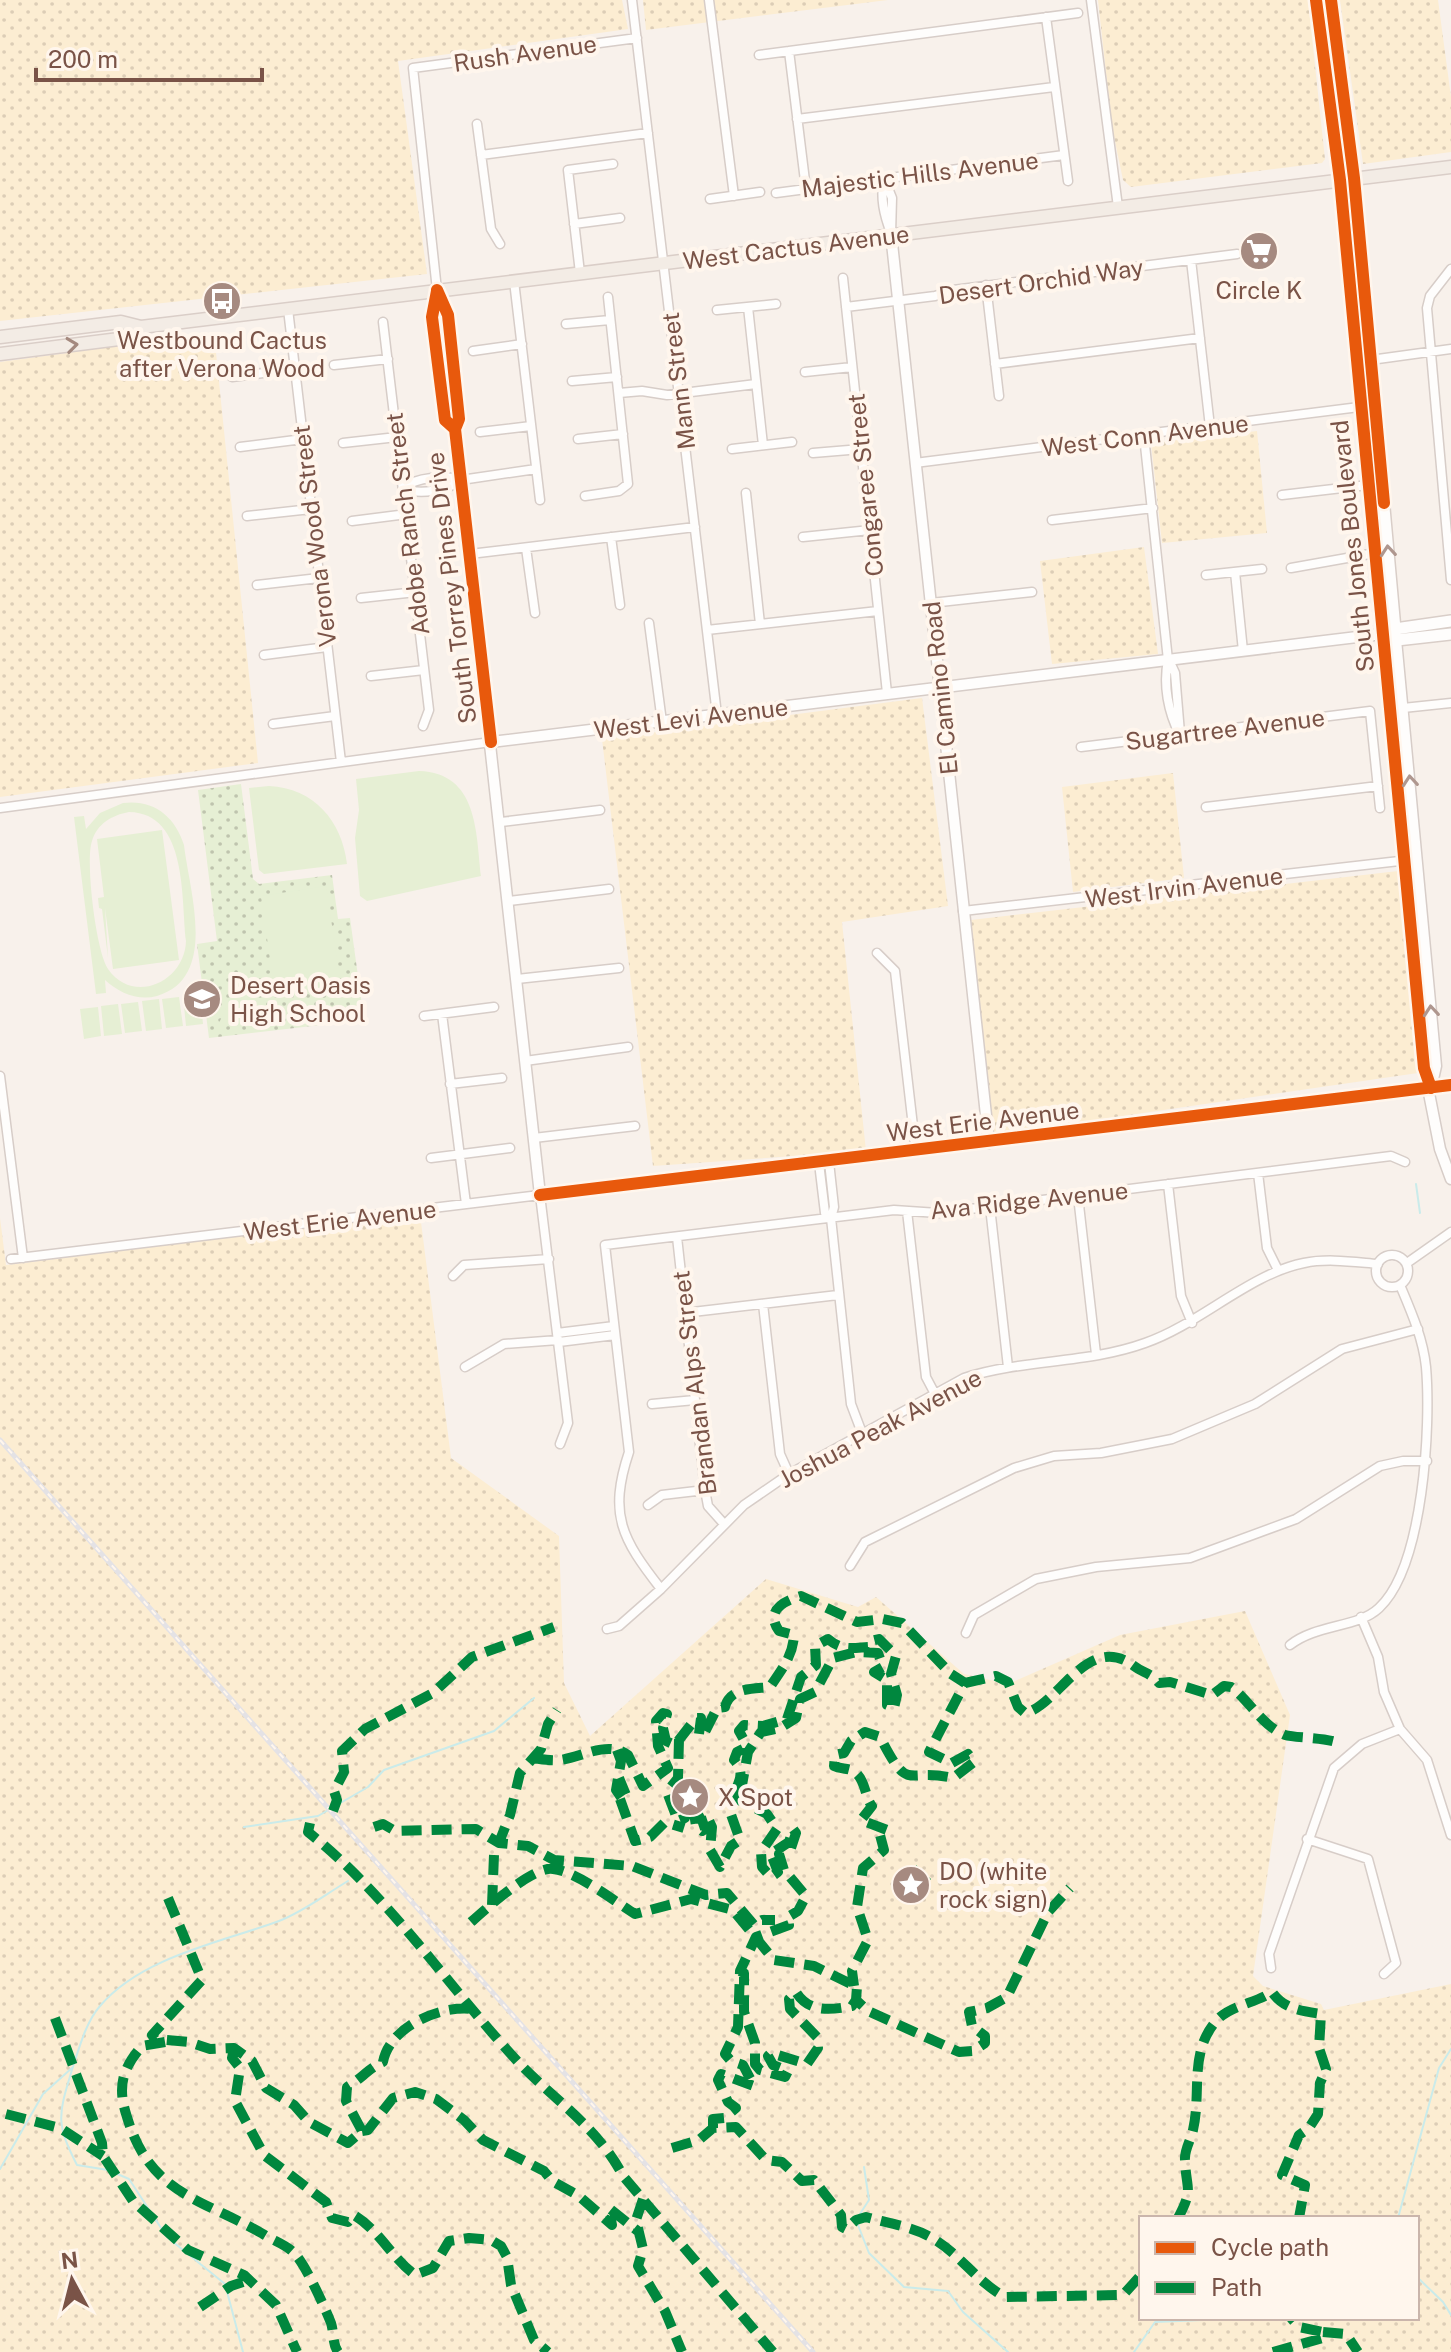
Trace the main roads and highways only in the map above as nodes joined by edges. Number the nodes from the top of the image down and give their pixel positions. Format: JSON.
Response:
{"nodes":[{"id":1,"x":1316,"y":0,"type":"edge"},
{"id":2,"x":1331,"y":0,"type":"edge"},
{"id":3,"x":1451,"y":167,"type":"edge"},
{"id":4,"x":1354,"y":178,"type":"junction"},
{"id":5,"x":1340,"y":180,"type":"junction"},
{"id":6,"x":141,"y":327,"type":"junction"},
{"id":7,"x":0,"y":337,"type":"edge"},
{"id":8,"x":0,"y":354,"type":"edge"},
{"id":9,"x":1451,"y":621,"type":"edge"},
{"id":10,"x":1396,"y":634,"type":"junction"},
{"id":11,"x":1451,"y":634,"type":"edge"}],
"edges":[{"from":1,"to":5,"type":"main road","name":"South Jones Boulevard"},
{"from":2,"to":4,"type":"main road","name":"South Jones Boulevard"},
{"from":3,"to":4,"type":"main road","name":"West Cactus Avenue"},
{"from":4,"to":5,"type":"main road","name":"West Cactus Avenue"},
{"from":10,"to":4,"type":"main road","name":"South Jones Boulevard","one_way":true},
{"from":5,"to":6,"type":"main road","name":"West Cactus Avenue"},
{"from":5,"to":10,"type":"main road","name":"South Jones Boulevard"},
{"from":6,"to":7,"type":"main road","name":"West Cactus Avenue"},
{"from":8,"to":6,"type":"main road","name":"West Cactus Avenue","one_way":true},
{"from":9,"to":10,"type":"main road"},
{"from":10,"to":11,"type":"main road"}]}
